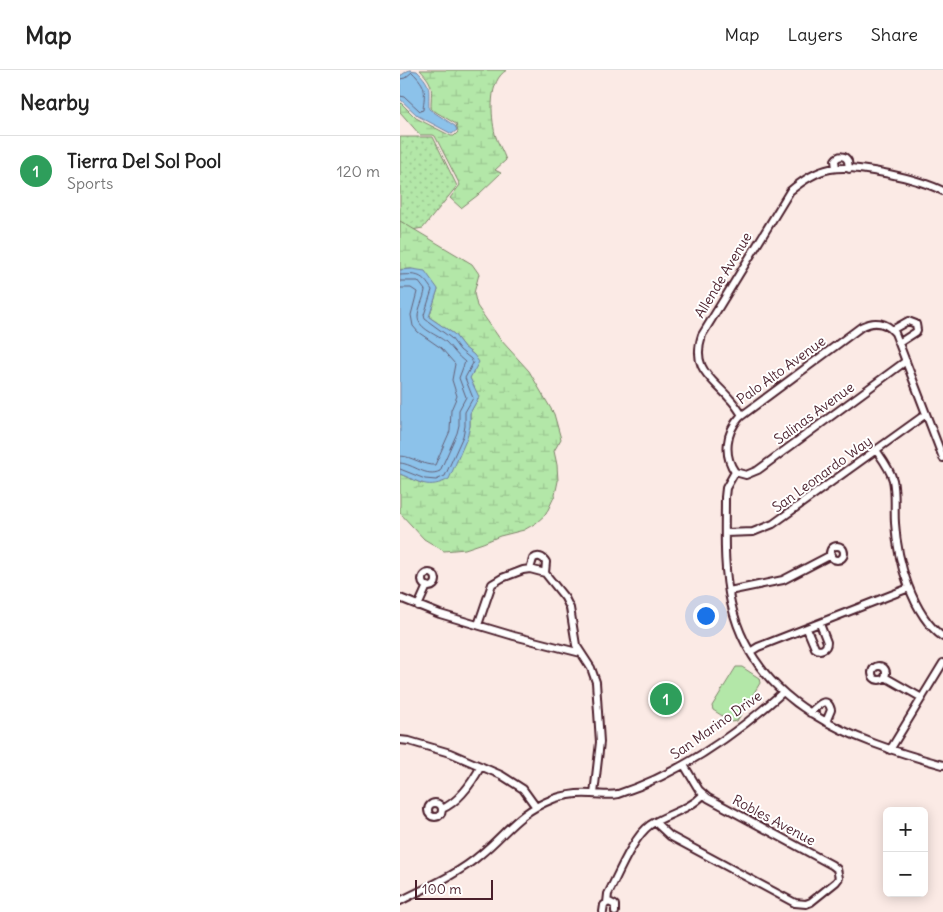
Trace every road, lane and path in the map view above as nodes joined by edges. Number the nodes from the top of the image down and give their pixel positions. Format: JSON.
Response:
{"nodes":[{"id":1,"x":836,"y":168,"type":"junction"},
{"id":2,"x":849,"y":168,"type":"junction"},
{"id":3,"x":943,"y":191,"type":"edge"},
{"id":4,"x":892,"y":330,"type":"junction"},
{"id":5,"x":899,"y":342,"type":"junction"},
{"id":6,"x":906,"y":361,"type":"junction"},
{"id":7,"x":742,"y":414,"type":"junction"},
{"id":8,"x":926,"y":414,"type":"junction"},
{"id":9,"x":876,"y":450,"type":"junction"},
{"id":10,"x":942,"y":451,"type":"edge"},
{"id":11,"x":943,"y":458,"type":"edge"},
{"id":12,"x":735,"y":472,"type":"junction"},
{"id":13,"x":725,"y":533,"type":"junction"},
{"id":14,"x":831,"y":555,"type":"dead end"},
{"id":15,"x":530,"y":569,"type":"junction"},
{"id":16,"x":545,"y":573,"type":"junction"},
{"id":17,"x":427,"y":586,"type":"dead end"},
{"id":18,"x":909,"y":588,"type":"junction"},
{"id":19,"x":729,"y":591,"type":"junction"},
{"id":20,"x":400,"y":598,"type":"edge"},
{"id":21,"x":418,"y":606,"type":"junction"},
{"id":22,"x":820,"y":624,"type":"junction"},
{"id":23,"x":478,"y":625,"type":"junction"},
{"id":24,"x":807,"y":629,"type":"junction"},
{"id":25,"x":943,"y":638,"type":"edge"},
{"id":26,"x":750,"y":652,"type":"junction"},
{"id":27,"x":581,"y":653,"type":"junction"},
{"id":28,"x":943,"y":663,"type":"edge"},
{"id":29,"x":885,"y":676,"type":"dead end"},
{"id":30,"x":782,"y":693,"type":"junction"},
{"id":31,"x":922,"y":698,"type":"junction"},
{"id":32,"x":810,"y":713,"type":"junction"},
{"id":33,"x":826,"y":722,"type":"junction"},
{"id":34,"x":400,"y":740,"type":"edge"},
{"id":35,"x":890,"y":750,"type":"junction"},
{"id":36,"x":684,"y":765,"type":"junction"},
{"id":37,"x":943,"y":765,"type":"edge"},
{"id":38,"x":481,"y":766,"type":"junction"},
{"id":39,"x":594,"y":794,"type":"junction"},
{"id":40,"x":703,"y":795,"type":"junction"},
{"id":41,"x":536,"y":807,"type":"junction"},
{"id":42,"x":442,"y":808,"type":"dead end"},
{"id":43,"x":655,"y":822,"type":"junction"},
{"id":44,"x":400,"y":901,"type":"edge"},
{"id":45,"x":607,"y":903,"type":"junction"},
{"id":46,"x":603,"y":912,"type":"edge"},
{"id":47,"x":615,"y":912,"type":"edge"}],
"edges":[{"from":1,"to":2,"type":"street","name":"Allende Avenue"},
{"from":1,"to":2,"type":"street","name":"Allende Avenue"},
{"from":1,"to":7,"type":"street","name":"Allende Avenue"},
{"from":2,"to":3,"type":"street","name":"Allende Avenue"},
{"from":4,"to":5,"type":"street"},
{"from":4,"to":5,"type":"street"},
{"from":4,"to":7,"type":"street","name":"Palo Alto Avenue"},
{"from":5,"to":6,"type":"street"},
{"from":6,"to":8,"type":"street"},
{"from":6,"to":12,"type":"street","name":"Salinas Avenue"},
{"from":7,"to":12,"type":"street","name":"Palo Alto Avenue"},
{"from":8,"to":9,"type":"street","name":"San Leonardo Way"},
{"from":8,"to":10,"type":"street"},
{"from":9,"to":13,"type":"street","name":"San Leonardo Way"},
{"from":9,"to":18,"type":"street"},
{"from":10,"to":11,"type":"street"},
{"from":12,"to":13,"type":"street"},
{"from":13,"to":19,"type":"street"},
{"from":14,"to":19,"type":"street"},
{"from":15,"to":16,"type":"street"},
{"from":15,"to":16,"type":"street"},
{"from":15,"to":23,"type":"street"},
{"from":16,"to":27,"type":"street"},
{"from":17,"to":21,"type":"street"},
{"from":18,"to":22,"type":"street"},
{"from":18,"to":25,"type":"street"},
{"from":19,"to":26,"type":"street"},
{"from":20,"to":21,"type":"street"},
{"from":21,"to":23,"type":"street"},
{"from":22,"to":24,"type":"street"},
{"from":22,"to":24,"type":"street"},
{"from":23,"to":27,"type":"street"},
{"from":24,"to":26,"type":"street"},
{"from":26,"to":30,"type":"street"},
{"from":27,"to":39,"type":"street"},
{"from":28,"to":31,"type":"street"},
{"from":29,"to":31,"type":"street"},
{"from":30,"to":32,"type":"street"},
{"from":30,"to":36,"type":"street","name":"San Marino Drive"},
{"from":31,"to":35,"type":"street"},
{"from":32,"to":33,"type":"street"},
{"from":32,"to":33,"type":"street"},
{"from":33,"to":35,"type":"street"},
{"from":34,"to":38,"type":"street"},
{"from":35,"to":37,"type":"street"},
{"from":36,"to":39,"type":"street","name":"San Marino Drive"},
{"from":36,"to":40,"type":"street","name":"Robles Avenue"},
{"from":38,"to":41,"type":"street"},
{"from":38,"to":42,"type":"street"},
{"from":39,"to":41,"type":"street","name":"San Marino Drive"},
{"from":40,"to":43,"type":"street"},
{"from":40,"to":43,"type":"street","name":"Robles Avenue"},
{"from":41,"to":44,"type":"street","name":"San Marino Drive"},
{"from":43,"to":45,"type":"street"},
{"from":45,"to":46,"type":"street"},
{"from":45,"to":47,"type":"street"}]}
